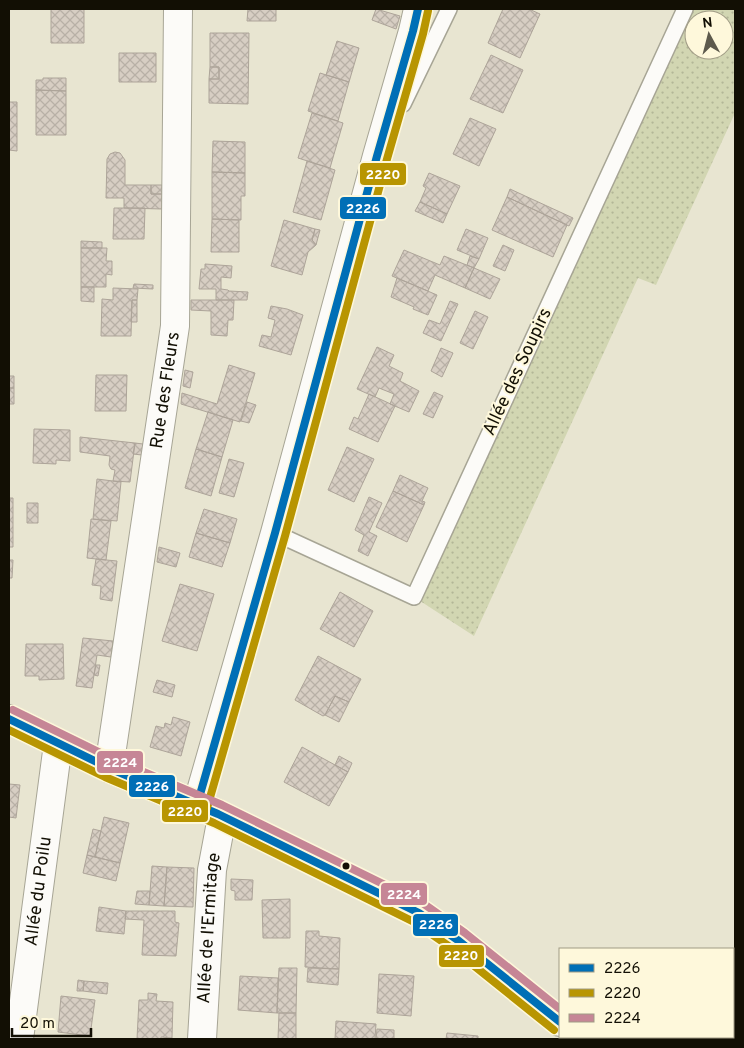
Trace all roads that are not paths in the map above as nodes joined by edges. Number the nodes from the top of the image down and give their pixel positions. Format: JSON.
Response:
{"nodes":[{"id":1,"x":178,"y":9,"type":"edge"},
{"id":2,"x":418,"y":9,"type":"edge"},
{"id":3,"x":449,"y":9,"type":"edge"},
{"id":4,"x":685,"y":9,"type":"edge"},
{"id":5,"x":378,"y":156,"type":"junction"},
{"id":6,"x":275,"y":533,"type":"junction"},
{"id":7,"x":9,"y":719,"type":"edge"},
{"id":8,"x":58,"y":744,"type":"junction"},
{"id":9,"x":109,"y":768,"type":"junction"},
{"id":10,"x":198,"y":805,"type":"junction"},
{"id":11,"x":222,"y":816,"type":"junction"},
{"id":12,"x":559,"y":1021,"type":"edge"},
{"id":13,"x":19,"y":1039,"type":"edge"},
{"id":14,"x":202,"y":1039,"type":"edge"}],
"edges":[{"from":1,"to":9,"type":"street","name":"Rue des Fleurs"},
{"from":2,"to":5,"type":"street"},
{"from":3,"to":5,"type":"lane"},
{"from":4,"to":6,"type":"lane","name":"Allée des Soupirs"},
{"from":5,"to":6,"type":"street"},
{"from":6,"to":10,"type":"street"},
{"from":7,"to":8,"type":"street"},
{"from":8,"to":9,"type":"street"},
{"from":8,"to":13,"type":"street","name":"Allée du Poilu"},
{"from":9,"to":10,"type":"street"},
{"from":10,"to":11,"type":"street"},
{"from":11,"to":12,"type":"street"},
{"from":11,"to":14,"type":"street","name":"Allée de l'Ermitage"}]}
